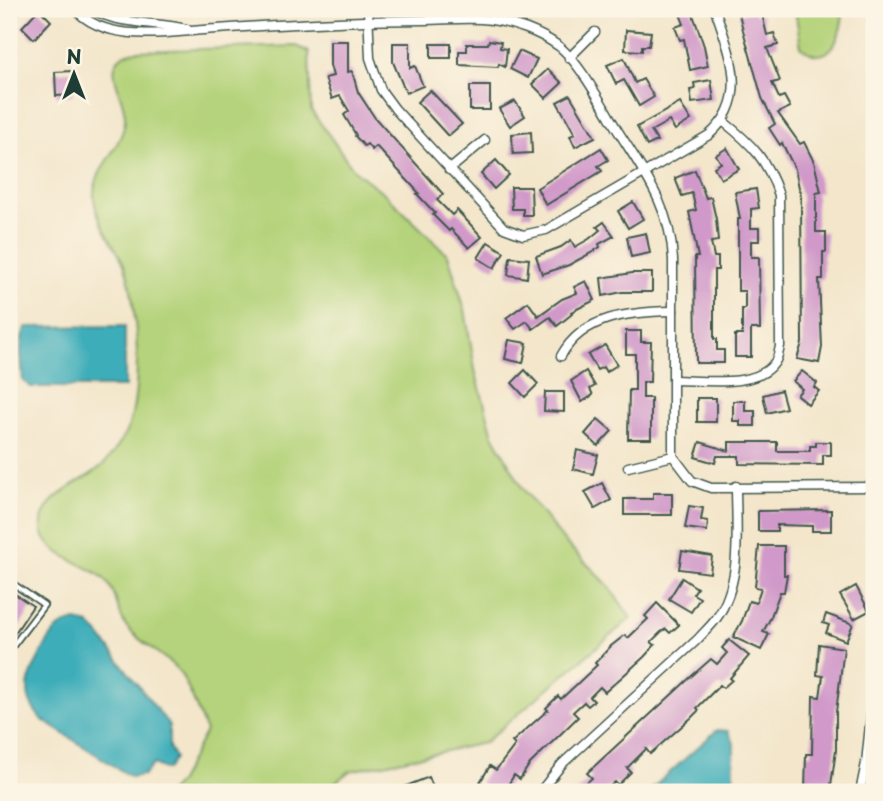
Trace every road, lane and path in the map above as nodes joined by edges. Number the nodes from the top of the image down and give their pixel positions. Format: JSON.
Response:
{"nodes":[{"id":1,"x":19,"y":9,"type":"edge"},
{"id":2,"x":75,"y":9,"type":"edge"},
{"id":3,"x":92,"y":9,"type":"edge"},
{"id":4,"x":368,"y":9,"type":"edge"},
{"id":5,"x":715,"y":9,"type":"edge"},
{"id":6,"x":9,"y":18,"type":"edge"},
{"id":7,"x":368,"y":20,"type":"junction"},
{"id":8,"x":193,"y":30,"type":"junction"},
{"id":9,"x":595,"y":32,"type":"dead end"},
{"id":10,"x":569,"y":58,"type":"junction"},
{"id":11,"x":724,"y":122,"type":"junction"},
{"id":12,"x":485,"y":140,"type":"dead end"},
{"id":13,"x":449,"y":170,"type":"junction"},
{"id":14,"x":645,"y":172,"type":"junction"},
{"id":15,"x":673,"y":311,"type":"junction"},
{"id":16,"x":561,"y":356,"type":"dead end"},
{"id":17,"x":674,"y":380,"type":"junction"},
{"id":18,"x":673,"y":456,"type":"junction"},
{"id":19,"x":628,"y":467,"type":"dead end"},
{"id":20,"x":736,"y":486,"type":"junction"},
{"id":21,"x":874,"y":487,"type":"edge"},
{"id":22,"x":9,"y":581,"type":"edge"},
{"id":23,"x":9,"y":651,"type":"edge"},
{"id":24,"x":874,"y":687,"type":"edge"},
{"id":25,"x":870,"y":763,"type":"edge"},
{"id":26,"x":540,"y":792,"type":"edge"},
{"id":27,"x":860,"y":792,"type":"edge"}],
"edges":[{"from":1,"to":6,"type":"lane"},
{"from":2,"to":8,"type":"street"},
{"from":3,"to":8,"type":"street"},
{"from":4,"to":7,"type":"street"},
{"from":5,"to":11,"type":"street"},
{"from":7,"to":8,"type":"street"},
{"from":7,"to":10,"type":"street"},
{"from":7,"to":13,"type":"street"},
{"from":9,"to":10,"type":"street"},
{"from":10,"to":14,"type":"street"},
{"from":11,"to":14,"type":"street"},
{"from":11,"to":17,"type":"street"},
{"from":12,"to":13,"type":"street"},
{"from":13,"to":14,"type":"street"},
{"from":14,"to":15,"type":"street"},
{"from":15,"to":16,"type":"street"},
{"from":15,"to":17,"type":"street"},
{"from":17,"to":18,"type":"street"},
{"from":18,"to":19,"type":"street"},
{"from":18,"to":20,"type":"street"},
{"from":20,"to":21,"type":"street"},
{"from":20,"to":26,"type":"street"},
{"from":22,"to":23,"type":"lane"},
{"from":24,"to":25,"type":"street"},
{"from":25,"to":27,"type":"street"}]}
